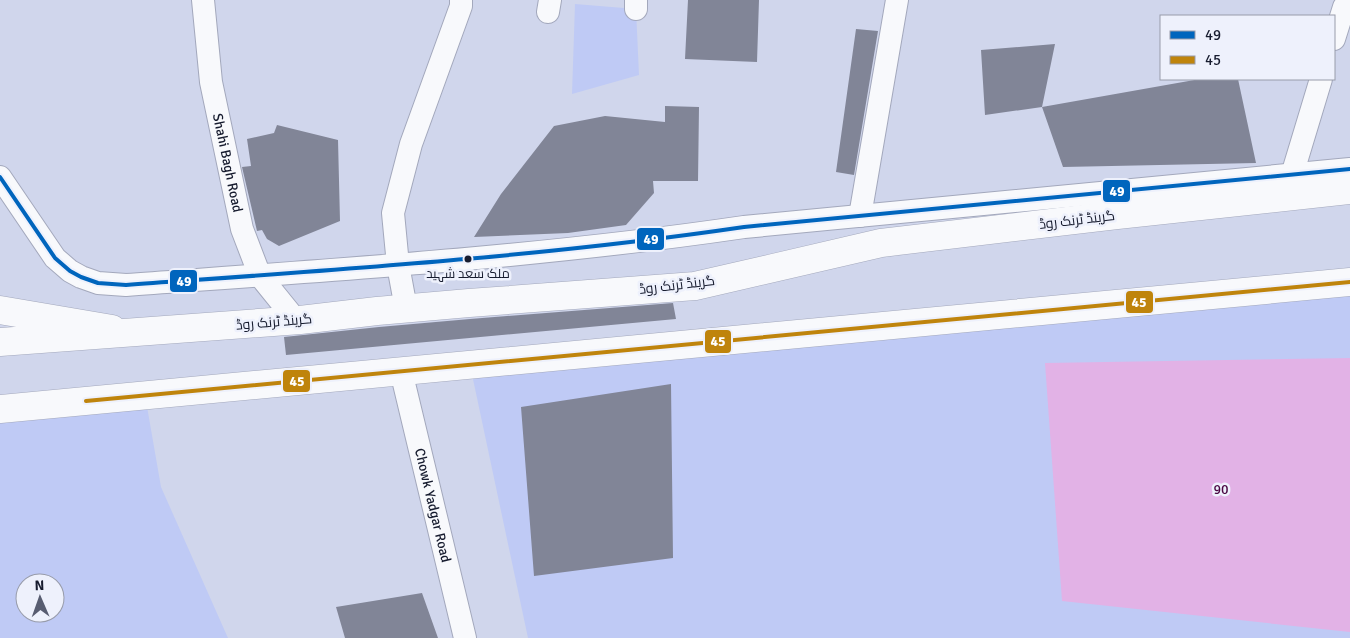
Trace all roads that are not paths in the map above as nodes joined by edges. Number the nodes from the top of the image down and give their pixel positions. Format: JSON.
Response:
{"nodes":[{"id":1,"x":203,"y":0,"type":"edge"},
{"id":2,"x":461,"y":0,"type":"edge"},
{"id":3,"x":897,"y":0,"type":"edge"},
{"id":4,"x":1344,"y":7,"type":"dead end"},
{"id":5,"x":1335,"y":36,"type":"edge"},
{"id":6,"x":1321,"y":80,"type":"edge"},
{"id":7,"x":1350,"y":169,"type":"edge"},
{"id":8,"x":1292,"y":175,"type":"junction"},
{"id":9,"x":0,"y":177,"type":"edge"},
{"id":10,"x":1350,"y":190,"type":"edge"},
{"id":11,"x":860,"y":216,"type":"junction"},
{"id":12,"x":398,"y":265,"type":"junction"},
{"id":13,"x":260,"y":276,"type":"junction"},
{"id":14,"x":1350,"y":282,"type":"edge"},
{"id":15,"x":405,"y":303,"type":"dead end"},
{"id":16,"x":0,"y":310,"type":"edge"},
{"id":17,"x":290,"y":313,"type":"dead end"},
{"id":18,"x":131,"y":333,"type":"junction"},
{"id":19,"x":0,"y":342,"type":"edge"},
{"id":20,"x":401,"y":371,"type":"junction"},
{"id":21,"x":0,"y":409,"type":"edge"},
{"id":22,"x":465,"y":638,"type":"edge"}],
"edges":[{"from":1,"to":13,"type":"street","name":"Shahi Bagh Road"},
{"from":2,"to":12,"type":"street"},
{"from":3,"to":11,"type":"street"},
{"from":4,"to":5,"type":"street"},
{"from":6,"to":8,"type":"street"},
{"from":7,"to":8,"type":"street"},
{"from":8,"to":11,"type":"street"},
{"from":9,"to":13,"type":"street"},
{"from":10,"to":18,"type":"main road","name":"گرینڈ ٹرنک روڈ"},
{"from":11,"to":12,"type":"street"},
{"from":12,"to":13,"type":"street"},
{"from":12,"to":15,"type":"street"},
{"from":13,"to":17,"type":"street","name":"Shahi Bagh Road"},
{"from":14,"to":20,"type":"main road"},
{"from":16,"to":18,"type":"main road"},
{"from":18,"to":19,"type":"main road","name":"گرینڈ ٹرنک روڈ"},
{"from":20,"to":21,"type":"main road"},
{"from":20,"to":22,"type":"street","name":"Chowk Yadgar Road"}]}
